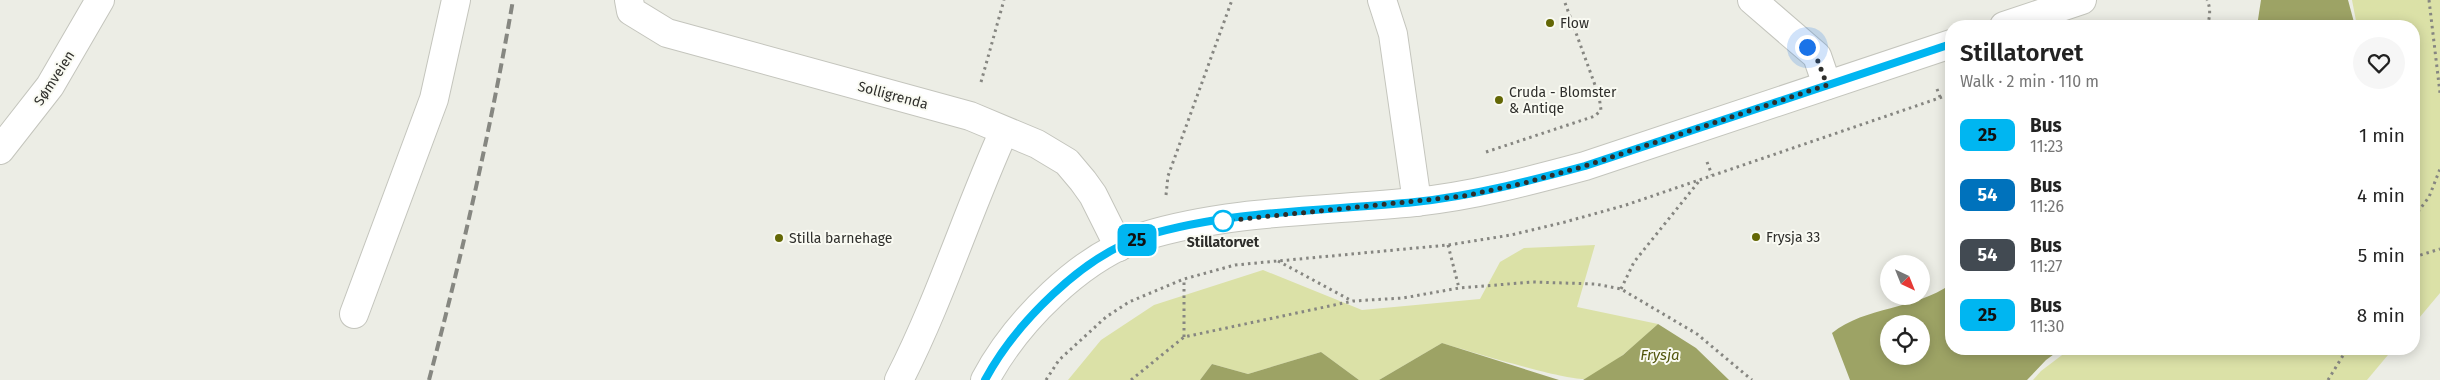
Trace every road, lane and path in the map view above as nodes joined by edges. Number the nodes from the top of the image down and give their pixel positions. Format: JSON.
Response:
{"nodes":[{"id":1,"x":100,"y":0,"type":"edge"},
{"id":2,"x":456,"y":0,"type":"edge"},
{"id":3,"x":629,"y":0,"type":"edge"},
{"id":4,"x":1004,"y":0,"type":"edge"},
{"id":5,"x":1232,"y":0,"type":"edge"},
{"id":6,"x":1382,"y":0,"type":"edge"},
{"id":7,"x":1564,"y":0,"type":"edge"},
{"id":8,"x":1752,"y":0,"type":"edge"},
{"id":9,"x":2082,"y":0,"type":"edge"},
{"id":10,"x":2207,"y":0,"type":"edge"},
{"id":11,"x":2429,"y":0,"type":"edge"},
{"id":12,"x":2022,"y":20,"type":"edge"},
{"id":13,"x":2209,"y":20,"type":"edge"},
{"id":14,"x":1945,"y":46,"type":"edge"},
{"id":15,"x":1827,"y":85,"type":"junction"},
{"id":16,"x":1937,"y":89,"type":"dead end"},
{"id":17,"x":2440,"y":93,"type":"edge"},
{"id":18,"x":1945,"y":96,"type":"edge"},
{"id":19,"x":1940,"y":98,"type":"junction"},
{"id":20,"x":970,"y":116,"type":"junction"},
{"id":21,"x":1004,"y":131,"type":"junction"},
{"id":22,"x":0,"y":150,"type":"edge"},
{"id":23,"x":1483,"y":153,"type":"dead end"},
{"id":24,"x":2440,"y":169,"type":"edge"},
{"id":25,"x":1701,"y":179,"type":"junction"},
{"id":26,"x":1166,"y":196,"type":"dead end"},
{"id":27,"x":1417,"y":202,"type":"junction"},
{"id":28,"x":2420,"y":209,"type":"edge"},
{"id":29,"x":1448,"y":245,"type":"junction"},
{"id":30,"x":1119,"y":248,"type":"junction"},
{"id":31,"x":2440,"y":249,"type":"edge"},
{"id":32,"x":2420,"y":255,"type":"edge"},
{"id":33,"x":1278,"y":261,"type":"junction"},
{"id":34,"x":1184,"y":279,"type":"junction"},
{"id":35,"x":1459,"y":288,"type":"junction"},
{"id":36,"x":1621,"y":288,"type":"junction"},
{"id":37,"x":1353,"y":301,"type":"junction"},
{"id":38,"x":354,"y":314,"type":"dead end"},
{"id":39,"x":1184,"y":337,"type":"junction"},
{"id":40,"x":2343,"y":355,"type":"edge"},
{"id":41,"x":899,"y":380,"type":"edge"},
{"id":42,"x":985,"y":380,"type":"edge"},
{"id":43,"x":1046,"y":380,"type":"edge"},
{"id":44,"x":1132,"y":380,"type":"edge"},
{"id":45,"x":1752,"y":380,"type":"edge"},
{"id":46,"x":2328,"y":380,"type":"edge"}],
"edges":[{"from":1,"to":22,"type":"main road","name":"Sømveien"},
{"from":2,"to":38,"type":"main road"},
{"from":3,"to":20,"type":"main road","name":"Solligrenda"},
{"from":4,"to":20,"type":"path"},
{"from":5,"to":26,"type":"path"},
{"from":6,"to":27,"type":"main road"},
{"from":7,"to":23,"type":"path"},
{"from":8,"to":15,"type":"main road"},
{"from":9,"to":12,"type":"main road"},
{"from":10,"to":13,"type":"path"},
{"from":11,"to":17,"type":"path"},
{"from":14,"to":15,"type":"main road"},
{"from":15,"to":27,"type":"main road"},
{"from":16,"to":19,"type":"path"},
{"from":18,"to":19,"type":"path"},
{"from":19,"to":25,"type":"path"},
{"from":20,"to":21,"type":"main road","name":"Solligrenda"},
{"from":21,"to":30,"type":"main road","name":"Solligrenda"},
{"from":21,"to":41,"type":"main road"},
{"from":24,"to":28,"type":"path"},
{"from":25,"to":29,"type":"path"},
{"from":25,"to":36,"type":"path"},
{"from":27,"to":30,"type":"main road"},
{"from":29,"to":33,"type":"path"},
{"from":29,"to":35,"type":"path"},
{"from":30,"to":42,"type":"main road"},
{"from":31,"to":32,"type":"path"},
{"from":33,"to":34,"type":"path"},
{"from":33,"to":37,"type":"path"},
{"from":34,"to":39,"type":"path"},
{"from":34,"to":43,"type":"path"},
{"from":35,"to":36,"type":"path"},
{"from":35,"to":37,"type":"path"},
{"from":36,"to":45,"type":"path"},
{"from":37,"to":39,"type":"path"},
{"from":39,"to":44,"type":"path"},
{"from":40,"to":46,"type":"path"}]}
